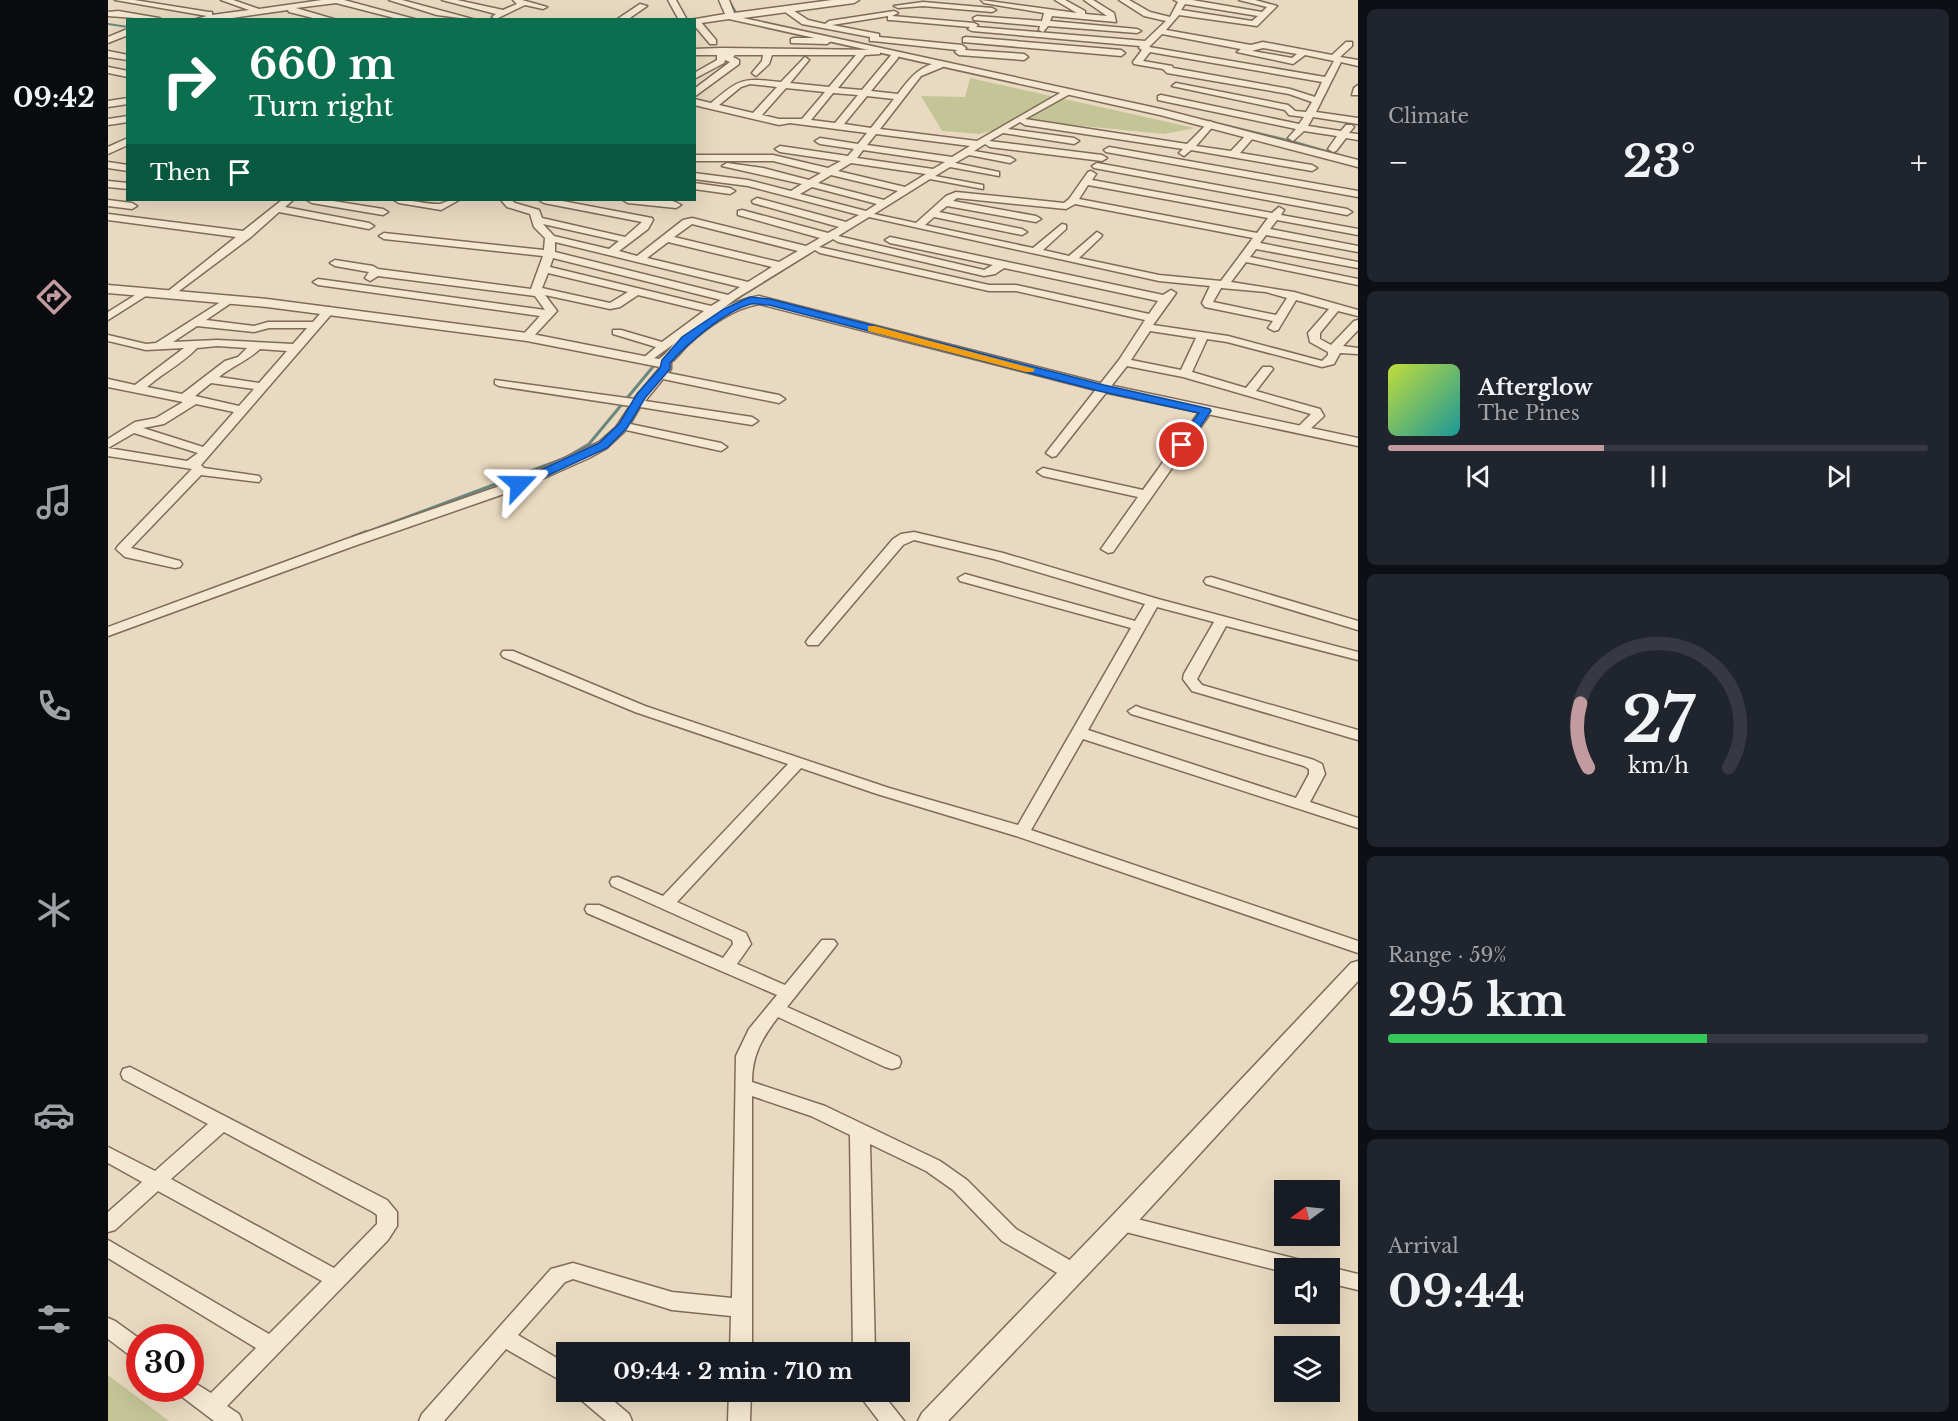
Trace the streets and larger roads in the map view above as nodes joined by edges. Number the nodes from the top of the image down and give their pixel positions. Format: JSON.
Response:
{"nodes":[{"id":1,"x":119,"y":0,"type":"edge"},
{"id":2,"x":225,"y":0,"type":"edge"},
{"id":3,"x":264,"y":0,"type":"edge"},
{"id":4,"x":294,"y":0,"type":"edge"},
{"id":5,"x":336,"y":0,"type":"edge"},
{"id":6,"x":393,"y":0,"type":"edge"},
{"id":7,"x":446,"y":0,"type":"edge"},
{"id":8,"x":512,"y":0,"type":"edge"},
{"id":9,"x":672,"y":0,"type":"edge"},
{"id":10,"x":724,"y":0,"type":"edge"},
{"id":11,"x":734,"y":0,"type":"edge"},
{"id":12,"x":852,"y":0,"type":"edge"},
{"id":13,"x":890,"y":0,"type":"edge"},
{"id":14,"x":941,"y":0,"type":"edge"},
{"id":15,"x":1042,"y":0,"type":"edge"},
{"id":16,"x":1059,"y":0,"type":"edge"},
{"id":17,"x":1088,"y":0,"type":"edge"},
{"id":18,"x":1123,"y":0,"type":"edge"},
{"id":19,"x":1181,"y":0,"type":"edge"},
{"id":20,"x":1243,"y":0,"type":"edge"},
{"id":21,"x":197,"y":2,"type":"dead end"},
{"id":22,"x":840,"y":2,"type":"junction"},
{"id":23,"x":920,"y":2,"type":"edge"},
{"id":24,"x":524,"y":3,"type":"junction"},
{"id":25,"x":806,"y":3,"type":"edge"},
{"id":26,"x":308,"y":4,"type":"junction"},
{"id":27,"x":462,"y":4,"type":"junction"},
{"id":28,"x":643,"y":6,"type":"dead end"},
{"id":29,"x":787,"y":6,"type":"edge"},
{"id":30,"x":543,"y":7,"type":"dead end"},
{"id":31,"x":286,"y":8,"type":"junction"},
{"id":32,"x":260,"y":11,"type":"junction"},
{"id":33,"x":894,"y":12,"type":"junction"},
{"id":34,"x":979,"y":12,"type":"edge"},
{"id":35,"x":438,"y":13,"type":"junction"},
{"id":36,"x":504,"y":13,"type":"junction"},
{"id":37,"x":108,"y":14,"type":"edge"},
{"id":38,"x":1050,"y":14,"type":"junction"},
{"id":39,"x":1067,"y":14,"type":"junction"},
{"id":40,"x":335,"y":15,"type":"edge"},
{"id":41,"x":356,"y":15,"type":"dead end"},
{"id":42,"x":744,"y":15,"type":"junction"},
{"id":43,"x":1265,"y":15,"type":"junction"},
{"id":44,"x":224,"y":16,"type":"junction"},
{"id":45,"x":243,"y":16,"type":"edge"},
{"id":46,"x":1084,"y":16,"type":"junction"},
{"id":47,"x":1174,"y":16,"type":"junction"},
{"id":48,"x":147,"y":18,"type":"edge"},
{"id":49,"x":210,"y":18,"type":"edge"},
{"id":50,"x":284,"y":18,"type":"edge"},
{"id":51,"x":366,"y":18,"type":"edge"},
{"id":52,"x":406,"y":18,"type":"edge"},
{"id":53,"x":426,"y":18,"type":"edge"},
{"id":54,"x":462,"y":18,"type":"edge"},
{"id":55,"x":494,"y":18,"type":"edge"},
{"id":56,"x":623,"y":18,"type":"edge"},
{"id":57,"x":682,"y":18,"type":"edge"},
{"id":58,"x":727,"y":18,"type":"junction"},
{"id":59,"x":863,"y":18,"type":"junction"},
{"id":60,"x":696,"y":23,"type":"edge"},
{"id":61,"x":1045,"y":23,"type":"junction"},
{"id":62,"x":696,"y":24,"type":"edge"},
{"id":63,"x":818,"y":24,"type":"junction"},
{"id":64,"x":1112,"y":24,"type":"junction"},
{"id":65,"x":1197,"y":27,"type":"junction"},
{"id":66,"x":126,"y":31,"type":"edge"},
{"id":67,"x":1137,"y":31,"type":"dead end"},
{"id":68,"x":1041,"y":34,"type":"junction"},
{"id":69,"x":1156,"y":34,"type":"junction"},
{"id":70,"x":957,"y":37,"type":"dead end"},
{"id":71,"x":110,"y":41,"type":"edge"},
{"id":72,"x":126,"y":41,"type":"edge"},
{"id":73,"x":764,"y":41,"type":"dead end"},
{"id":74,"x":774,"y":41,"type":"dead end"},
{"id":75,"x":785,"y":41,"type":"dead end"},
{"id":76,"x":827,"y":41,"type":"junction"},
{"id":77,"x":696,"y":42,"type":"edge"},
{"id":78,"x":713,"y":42,"type":"junction"},
{"id":79,"x":964,"y":44,"type":"junction"},
{"id":80,"x":1348,"y":44,"type":"dead end"},
{"id":81,"x":871,"y":45,"type":"junction"},
{"id":82,"x":852,"y":46,"type":"junction"},
{"id":83,"x":722,"y":47,"type":"junction"},
{"id":84,"x":1146,"y":47,"type":"junction"},
{"id":85,"x":126,"y":48,"type":"edge"},
{"id":86,"x":1036,"y":49,"type":"junction"},
{"id":87,"x":696,"y":50,"type":"edge"},
{"id":88,"x":696,"y":50,"type":"edge"},
{"id":89,"x":734,"y":51,"type":"junction"},
{"id":90,"x":1303,"y":52,"type":"junction"},
{"id":91,"x":768,"y":53,"type":"junction"},
{"id":92,"x":108,"y":54,"type":"edge"},
{"id":93,"x":895,"y":56,"type":"junction"},
{"id":94,"x":1119,"y":56,"type":"dead end"},
{"id":95,"x":1182,"y":56,"type":"junction"},
{"id":96,"x":1024,"y":57,"type":"dead end"},
{"id":97,"x":126,"y":58,"type":"edge"},
{"id":98,"x":1336,"y":59,"type":"junction"},
{"id":99,"x":805,"y":60,"type":"junction"},
{"id":100,"x":829,"y":62,"type":"dead end"},
{"id":101,"x":841,"y":63,"type":"dead end"},
{"id":102,"x":945,"y":63,"type":"junction"},
{"id":103,"x":1358,"y":63,"type":"edge"},
{"id":104,"x":852,"y":64,"type":"junction"},
{"id":105,"x":1249,"y":67,"type":"junction"},
{"id":106,"x":696,"y":68,"type":"edge"},
{"id":107,"x":710,"y":68,"type":"junction"},
{"id":108,"x":108,"y":70,"type":"edge"},
{"id":109,"x":741,"y":71,"type":"junction"},
{"id":110,"x":1166,"y":71,"type":"junction"},
{"id":111,"x":126,"y":72,"type":"edge"},
{"id":112,"x":696,"y":78,"type":"edge"},
{"id":113,"x":696,"y":80,"type":"edge"},
{"id":114,"x":1326,"y":80,"type":"junction"},
{"id":115,"x":764,"y":82,"type":"junction"},
{"id":116,"x":1231,"y":82,"type":"junction"},
{"id":117,"x":709,"y":83,"type":"junction"},
{"id":118,"x":784,"y":84,"type":"junction"},
{"id":119,"x":1176,"y":86,"type":"dead end"},
{"id":120,"x":831,"y":90,"type":"junction"},
{"id":121,"x":696,"y":93,"type":"edge"},
{"id":122,"x":865,"y":93,"type":"junction"},
{"id":123,"x":1071,"y":93,"type":"junction"},
{"id":124,"x":1216,"y":94,"type":"junction"},
{"id":125,"x":900,"y":97,"type":"junction"},
{"id":126,"x":1161,"y":98,"type":"dead end"},
{"id":127,"x":126,"y":100,"type":"edge"},
{"id":128,"x":1316,"y":100,"type":"junction"},
{"id":129,"x":108,"y":103,"type":"edge"},
{"id":130,"x":696,"y":103,"type":"edge"},
{"id":131,"x":1202,"y":106,"type":"junction"},
{"id":132,"x":712,"y":107,"type":"junction"},
{"id":133,"x":1192,"y":114,"type":"junction"},
{"id":134,"x":1309,"y":115,"type":"junction"},
{"id":135,"x":755,"y":117,"type":"junction"},
{"id":136,"x":126,"y":119,"type":"edge"},
{"id":137,"x":108,"y":122,"type":"edge"},
{"id":138,"x":804,"y":122,"type":"junction"},
{"id":139,"x":1025,"y":122,"type":"junction"},
{"id":140,"x":1210,"y":124,"type":"junction"},
{"id":141,"x":837,"y":127,"type":"junction"},
{"id":142,"x":1351,"y":127,"type":"edge"},
{"id":143,"x":1303,"y":128,"type":"junction"},
{"id":144,"x":1082,"y":130,"type":"junction"},
{"id":145,"x":1007,"y":132,"type":"junction"},
{"id":146,"x":874,"y":133,"type":"junction"},
{"id":147,"x":1117,"y":135,"type":"junction"},
{"id":148,"x":1251,"y":135,"type":"junction"},
{"id":149,"x":1358,"y":137,"type":"edge"},
{"id":150,"x":1293,"y":138,"type":"junction"},
{"id":151,"x":820,"y":141,"type":"dead end"},
{"id":152,"x":1074,"y":141,"type":"junction"},
{"id":153,"x":126,"y":142,"type":"edge"},
{"id":154,"x":978,"y":144,"type":"junction"},
{"id":155,"x":990,"y":144,"type":"junction"},
{"id":156,"x":862,"y":147,"type":"junction"},
{"id":157,"x":1189,"y":147,"type":"junction"},
{"id":158,"x":110,"y":149,"type":"edge"},
{"id":159,"x":780,"y":149,"type":"dead end"},
{"id":160,"x":1329,"y":152,"type":"junction"},
{"id":161,"x":1065,"y":153,"type":"junction"},
{"id":162,"x":973,"y":154,"type":"junction"},
{"id":163,"x":1233,"y":155,"type":"junction"},
{"id":164,"x":737,"y":156,"type":"junction"},
{"id":165,"x":1358,"y":156,"type":"edge"},
{"id":166,"x":696,"y":157,"type":"edge"},
{"id":167,"x":1103,"y":158,"type":"junction"},
{"id":168,"x":850,"y":160,"type":"junction"},
{"id":169,"x":1010,"y":160,"type":"dead end"},
{"id":170,"x":1176,"y":162,"type":"junction"},
{"id":171,"x":954,"y":163,"type":"junction"},
{"id":172,"x":1358,"y":164,"type":"edge"},
{"id":173,"x":108,"y":165,"type":"edge"},
{"id":174,"x":726,"y":166,"type":"junction"},
{"id":175,"x":126,"y":168,"type":"edge"},
{"id":176,"x":1312,"y":168,"type":"junction"},
{"id":177,"x":832,"y":172,"type":"junction"},
{"id":178,"x":996,"y":174,"type":"dead end"},
{"id":179,"x":696,"y":176,"type":"edge"},
{"id":180,"x":934,"y":176,"type":"junction"},
{"id":181,"x":1162,"y":177,"type":"junction"},
{"id":182,"x":714,"y":178,"type":"junction"},
{"id":183,"x":1086,"y":182,"type":"junction"},
{"id":184,"x":108,"y":184,"type":"edge"},
{"id":185,"x":811,"y":184,"type":"junction"},
{"id":186,"x":1300,"y":184,"type":"junction"},
{"id":187,"x":126,"y":186,"type":"edge"},
{"id":188,"x":696,"y":186,"type":"edge"},
{"id":189,"x":980,"y":187,"type":"dead end"},
{"id":190,"x":906,"y":190,"type":"junction"},
{"id":191,"x":730,"y":191,"type":"dead end"},
{"id":192,"x":1147,"y":194,"type":"junction"},
{"id":193,"x":791,"y":195,"type":"junction"},
{"id":194,"x":1286,"y":200,"type":"junction"},
{"id":195,"x":1357,"y":200,"type":"edge"},
{"id":196,"x":287,"y":201,"type":"edge"},
{"id":197,"x":318,"y":201,"type":"edge"},
{"id":198,"x":405,"y":201,"type":"edge"},
{"id":199,"x":452,"y":201,"type":"edge"},
{"id":200,"x":506,"y":201,"type":"edge"},
{"id":201,"x":544,"y":201,"type":"edge"},
{"id":202,"x":556,"y":201,"type":"edge"},
{"id":203,"x":638,"y":201,"type":"edge"},
{"id":204,"x":757,"y":201,"type":"dead end"},
{"id":205,"x":1073,"y":201,"type":"junction"},
{"id":206,"x":108,"y":203,"type":"edge"},
{"id":207,"x":944,"y":203,"type":"junction"},
{"id":208,"x":591,"y":204,"type":"edge"},
{"id":209,"x":885,"y":204,"type":"junction"},
{"id":210,"x":676,"y":205,"type":"dead end"},
{"id":211,"x":1051,"y":205,"type":"junction"},
{"id":212,"x":132,"y":206,"type":"dead end"},
{"id":213,"x":277,"y":209,"type":"junction"},
{"id":214,"x":1131,"y":211,"type":"junction"},
{"id":215,"x":382,"y":212,"type":"dead end"},
{"id":216,"x":742,"y":213,"type":"dead end"},
{"id":217,"x":1346,"y":213,"type":"junction"},
{"id":218,"x":932,"y":214,"type":"junction"},
{"id":219,"x":536,"y":216,"type":"junction"},
{"id":220,"x":870,"y":216,"type":"junction"},
{"id":221,"x":108,"y":217,"type":"edge"},
{"id":222,"x":1274,"y":217,"type":"junction"},
{"id":223,"x":1358,"y":217,"type":"edge"},
{"id":224,"x":1036,"y":219,"type":"junction"},
{"id":225,"x":913,"y":225,"type":"junction"},
{"id":226,"x":369,"y":226,"type":"dead end"},
{"id":227,"x":848,"y":226,"type":"junction"},
{"id":228,"x":1062,"y":227,"type":"dead end"},
{"id":229,"x":1334,"y":227,"type":"junction"},
{"id":230,"x":1022,"y":232,"type":"junction"},
{"id":231,"x":1358,"y":232,"type":"edge"},
{"id":232,"x":247,"y":235,"type":"junction"},
{"id":233,"x":1097,"y":235,"type":"dead end"},
{"id":234,"x":384,"y":236,"type":"dead end"},
{"id":235,"x":1258,"y":237,"type":"junction"},
{"id":236,"x":550,"y":238,"type":"junction"},
{"id":237,"x":666,"y":238,"type":"junction"},
{"id":238,"x":833,"y":238,"type":"junction"},
{"id":239,"x":627,"y":240,"type":"junction"},
{"id":240,"x":890,"y":240,"type":"junction"},
{"id":241,"x":1008,"y":246,"type":"junction"},
{"id":242,"x":879,"y":249,"type":"junction"},
{"id":243,"x":1358,"y":249,"type":"edge"},
{"id":244,"x":814,"y":250,"type":"junction"},
{"id":245,"x":1036,"y":251,"type":"junction"},
{"id":246,"x":611,"y":253,"type":"junction"},
{"id":247,"x":549,"y":254,"type":"junction"},
{"id":248,"x":1242,"y":258,"type":"junction"},
{"id":249,"x":639,"y":259,"type":"junction"},
{"id":250,"x":1071,"y":259,"type":"junction"},
{"id":251,"x":335,"y":263,"type":"dead end"},
{"id":252,"x":1002,"y":264,"type":"junction"},
{"id":253,"x":1358,"y":265,"type":"edge"},
{"id":254,"x":782,"y":266,"type":"junction"},
{"id":255,"x":544,"y":268,"type":"junction"},
{"id":256,"x":375,"y":272,"type":"junction"},
{"id":257,"x":318,"y":282,"type":"dead end"},
{"id":258,"x":1182,"y":282,"type":"junction"},
{"id":259,"x":1358,"y":282,"type":"edge"},
{"id":260,"x":1220,"y":284,"type":"junction"},
{"id":261,"x":360,"y":288,"type":"junction"},
{"id":262,"x":108,"y":289,"type":"edge"},
{"id":263,"x":536,"y":291,"type":"junction"},
{"id":264,"x":637,"y":291,"type":"junction"},
{"id":265,"x":146,"y":292,"type":"junction"},
{"id":266,"x":171,"y":294,"type":"junction"},
{"id":267,"x":1294,"y":295,"type":"junction"},
{"id":268,"x":743,"y":296,"type":"junction"},
{"id":269,"x":230,"y":299,"type":"junction"},
{"id":270,"x":1165,"y":299,"type":"junction"},
{"id":271,"x":1336,"y":307,"type":"junction"},
{"id":272,"x":329,"y":310,"type":"junction"},
{"id":273,"x":713,"y":310,"type":"junction"},
{"id":274,"x":1358,"y":313,"type":"edge"},
{"id":275,"x":549,"y":314,"type":"junction"},
{"id":276,"x":108,"y":317,"type":"edge"},
{"id":277,"x":196,"y":322,"type":"junction"},
{"id":278,"x":1150,"y":322,"type":"junction"},
{"id":279,"x":1358,"y":323,"type":"edge"},
{"id":280,"x":316,"y":325,"type":"junction"},
{"id":281,"x":617,"y":332,"type":"dead end"},
{"id":282,"x":1203,"y":335,"type":"junction"},
{"id":283,"x":527,"y":337,"type":"junction"},
{"id":284,"x":108,"y":338,"type":"edge"},
{"id":285,"x":193,"y":345,"type":"junction"},
{"id":286,"x":258,"y":345,"type":"junction"},
{"id":287,"x":664,"y":346,"type":"junction"},
{"id":288,"x":157,"y":347,"type":"junction"},
{"id":289,"x":295,"y":348,"type":"junction"},
{"id":290,"x":1334,"y":350,"type":"junction"},
{"id":291,"x":1358,"y":351,"type":"edge"},
{"id":292,"x":1124,"y":362,"type":"junction"},
{"id":293,"x":656,"y":365,"type":"junction"},
{"id":294,"x":1267,"y":369,"type":"dead end"},
{"id":295,"x":1185,"y":374,"type":"junction"},
{"id":296,"x":210,"y":379,"type":"junction"},
{"id":297,"x":499,"y":382,"type":"dead end"},
{"id":298,"x":110,"y":386,"type":"edge"},
{"id":299,"x":261,"y":387,"type":"junction"},
{"id":300,"x":1103,"y":388,"type":"junction"},
{"id":301,"x":136,"y":390,"type":"junction"},
{"id":302,"x":1248,"y":393,"type":"junction"},
{"id":303,"x":191,"y":398,"type":"junction"},
{"id":304,"x":779,"y":399,"type":"dead end"},
{"id":305,"x":630,"y":401,"type":"junction"},
{"id":306,"x":243,"y":410,"type":"junction"},
{"id":307,"x":1206,"y":411,"type":"junction"},
{"id":308,"x":752,"y":421,"type":"dead end"},
{"id":309,"x":623,"y":426,"type":"junction"},
{"id":310,"x":133,"y":429,"type":"junction"},
{"id":311,"x":1303,"y":429,"type":"junction"},
{"id":312,"x":1358,"y":442,"type":"edge"},
{"id":313,"x":108,"y":444,"type":"edge"},
{"id":314,"x":721,"y":447,"type":"dead end"},
{"id":315,"x":108,"y":452,"type":"edge"},
{"id":316,"x":207,"y":452,"type":"junction"},
{"id":317,"x":1052,"y":453,"type":"dead end"},
{"id":318,"x":195,"y":468,"type":"junction"},
{"id":319,"x":1043,"y":472,"type":"dead end"},
{"id":320,"x":255,"y":480,"type":"dead end"},
{"id":321,"x":1146,"y":495,"type":"junction"},
{"id":322,"x":1108,"y":549,"type":"dead end"},
{"id":323,"x":175,"y":564,"type":"dead end"},
{"id":324,"x":965,"y":578,"type":"dead end"},
{"id":325,"x":1211,"y":581,"type":"dead end"},
{"id":326,"x":1153,"y":602,"type":"junction"},
{"id":327,"x":1222,"y":620,"type":"junction"},
{"id":328,"x":1138,"y":626,"type":"junction"},
{"id":329,"x":1358,"y":626,"type":"edge"},
{"id":330,"x":108,"y":632,"type":"edge"},
{"id":331,"x":813,"y":642,"type":"dead end"},
{"id":332,"x":508,"y":654,"type":"dead end"},
{"id":333,"x":1358,"y":656,"type":"edge"},
{"id":334,"x":1136,"y":711,"type":"dead end"},
{"id":335,"x":1078,"y":732,"type":"junction"},
{"id":336,"x":1358,"y":735,"type":"edge"},
{"id":337,"x":798,"y":762,"type":"junction"},
{"id":338,"x":1301,"y":804,"type":"junction"},
{"id":339,"x":1358,"y":823,"type":"edge"},
{"id":340,"x":1022,"y":832,"type":"junction"},
{"id":341,"x":618,"y":882,"type":"dead end"},
{"id":342,"x":666,"y":903,"type":"junction"},
{"id":343,"x":594,"y":909,"type":"dead end"},
{"id":344,"x":828,"y":944,"type":"dead end"},
{"id":345,"x":1358,"y":947,"type":"edge"},
{"id":346,"x":726,"y":966,"type":"junction"},
{"id":347,"x":1358,"y":968,"type":"edge"},
{"id":348,"x":789,"y":993,"type":"junction"},
{"id":349,"x":776,"y":1009,"type":"junction"},
{"id":350,"x":892,"y":1062,"type":"dead end"},
{"id":351,"x":130,"y":1074,"type":"dead end"},
{"id":352,"x":743,"y":1086,"type":"junction"},
{"id":353,"x":222,"y":1123,"type":"junction"},
{"id":354,"x":860,"y":1131,"type":"junction"},
{"id":355,"x":108,"y":1154,"type":"edge"},
{"id":356,"x":156,"y":1181,"type":"junction"},
{"id":357,"x":1121,"y":1223,"type":"junction"},
{"id":358,"x":108,"y":1224,"type":"edge"},
{"id":359,"x":108,"y":1248,"type":"edge"},
{"id":360,"x":1274,"y":1261,"type":"edge"},
{"id":361,"x":1073,"y":1272,"type":"junction"},
{"id":362,"x":1340,"y":1278,"type":"edge"},
{"id":363,"x":336,"y":1280,"type":"junction"},
{"id":364,"x":1358,"y":1282,"type":"edge"},
{"id":365,"x":742,"y":1308,"type":"junction"},
{"id":366,"x":108,"y":1328,"type":"edge"},
{"id":367,"x":504,"y":1337,"type":"junction"},
{"id":368,"x":126,"y":1341,"type":"edge"},
{"id":369,"x":741,"y":1342,"type":"edge"},
{"id":370,"x":864,"y":1342,"type":"edge"},
{"id":371,"x":271,"y":1346,"type":"junction"},
{"id":372,"x":556,"y":1368,"type":"edge"},
{"id":373,"x":204,"y":1401,"type":"edge"},
{"id":374,"x":599,"y":1402,"type":"edge"},
{"id":375,"x":740,"y":1402,"type":"edge"},
{"id":376,"x":877,"y":1402,"type":"edge"},
{"id":377,"x":212,"y":1407,"type":"junction"},
{"id":378,"x":231,"y":1421,"type":"edge"},
{"id":379,"x":430,"y":1421,"type":"edge"},
{"id":380,"x":621,"y":1421,"type":"edge"},
{"id":381,"x":739,"y":1421,"type":"edge"},
{"id":382,"x":893,"y":1421,"type":"edge"},
{"id":383,"x":931,"y":1421,"type":"edge"}],
"edges":[{"from":1,"to":44,"type":"street"},
{"from":2,"to":32,"type":"street"},
{"from":3,"to":31,"type":"street"},
{"from":4,"to":26,"type":"street"},
{"from":5,"to":26,"type":"street"},
{"from":5,"to":52,"type":"street"},
{"from":6,"to":35,"type":"street"},
{"from":7,"to":27,"type":"street"},
{"from":8,"to":24,"type":"street"},
{"from":9,"to":57,"type":"street"},
{"from":10,"to":58,"type":"street"},
{"from":11,"to":42,"type":"street"},
{"from":12,"to":22,"type":"street"},
{"from":13,"to":33,"type":"street"},
{"from":14,"to":34,"type":"street"},
{"from":15,"to":39,"type":"street"},
{"from":16,"to":46,"type":"street"},
{"from":17,"to":64,"type":"street"},
{"from":18,"to":47,"type":"street"},
{"from":19,"to":43,"type":"street"},
{"from":19,"to":47,"type":"street"},
{"from":20,"to":43,"type":"street"},
{"from":21,"to":45,"type":"street"},
{"from":22,"to":25,"type":"street"},
{"from":22,"to":59,"type":"street"},
{"from":23,"to":33,"type":"street"},
{"from":23,"to":34,"type":"street"},
{"from":24,"to":30,"type":"street"},
{"from":24,"to":36,"type":"street"},
{"from":25,"to":29,"type":"street"},
{"from":26,"to":31,"type":"street"},
{"from":26,"to":40,"type":"street"},
{"from":27,"to":35,"type":"street"},
{"from":27,"to":36,"type":"street"},
{"from":28,"to":56,"type":"street"},
{"from":29,"to":42,"type":"street"},
{"from":29,"to":63,"type":"street"},
{"from":31,"to":32,"type":"street"},
{"from":31,"to":40,"type":"street"},
{"from":32,"to":45,"type":"street"},
{"from":32,"to":50,"type":"street"},
{"from":33,"to":34,"type":"street"},
{"from":33,"to":59,"type":"street"},
{"from":33,"to":81,"type":"street"},
{"from":34,"to":38,"type":"street"},
{"from":34,"to":61,"type":"street"},
{"from":34,"to":68,"type":"street"},
{"from":34,"to":79,"type":"street"},
{"from":35,"to":53,"type":"street"},
{"from":35,"to":54,"type":"street"},
{"from":36,"to":55,"type":"street"},
{"from":37,"to":48,"type":"street"},
{"from":38,"to":39,"type":"street"},
{"from":38,"to":61,"type":"street"},
{"from":39,"to":46,"type":"street"},
{"from":41,"to":51,"type":"street"},
{"from":42,"to":58,"type":"street"},
{"from":42,"to":81,"type":"street"},
{"from":43,"to":65,"type":"street"},
{"from":44,"to":45,"type":"street"},
{"from":44,"to":49,"type":"street"},
{"from":46,"to":64,"type":"street"},
{"from":47,"to":65,"type":"street"},
{"from":47,"to":69,"type":"street"},
{"from":58,"to":60,"type":"street"},
{"from":58,"to":76,"type":"street"},
{"from":59,"to":63,"type":"street"},
{"from":61,"to":64,"type":"street"},
{"from":61,"to":68,"type":"street"},
{"from":62,"to":78,"type":"street"},
{"from":63,"to":81,"type":"street"},
{"from":64,"to":67,"type":"street"},
{"from":65,"to":69,"type":"street"},
{"from":65,"to":90,"type":"street"},
{"from":66,"to":71,"type":"street"},
{"from":68,"to":84,"type":"street"},
{"from":68,"to":86,"type":"street"},
{"from":69,"to":84,"type":"street"},
{"from":69,"to":90,"type":"street"},
{"from":70,"to":79,"type":"street"},
{"from":71,"to":72,"type":"street"},
{"from":71,"to":85,"type":"street"},
{"from":73,"to":74,"type":"street"},
{"from":75,"to":76,"type":"street"},
{"from":76,"to":82,"type":"street"},
{"from":77,"to":78,"type":"street"},
{"from":78,"to":83,"type":"street"},
{"from":79,"to":81,"type":"street"},
{"from":79,"to":86,"type":"street"},
{"from":79,"to":96,"type":"street"},
{"from":79,"to":102,"type":"street"},
{"from":80,"to":98,"type":"street"},
{"from":81,"to":82,"type":"street"},
{"from":81,"to":91,"type":"street"},
{"from":81,"to":93,"type":"street"},
{"from":81,"to":102,"type":"street"},
{"from":81,"to":104,"type":"street"},
{"from":82,"to":87,"type":"street"},
{"from":83,"to":88,"type":"street"},
{"from":83,"to":89,"type":"street"},
{"from":83,"to":107,"type":"street"},
{"from":84,"to":95,"type":"street"},
{"from":84,"to":110,"type":"street"},
{"from":86,"to":94,"type":"street"},
{"from":89,"to":91,"type":"street"},
{"from":89,"to":109,"type":"street"},
{"from":90,"to":98,"type":"street"},
{"from":91,"to":99,"type":"street"},
{"from":91,"to":109,"type":"street"},
{"from":92,"to":97,"type":"street"},
{"from":93,"to":102,"type":"street"},
{"from":93,"to":122,"type":"street"},
{"from":95,"to":105,"type":"street"},
{"from":95,"to":110,"type":"street"},
{"from":98,"to":103,"type":"street"},
{"from":98,"to":114,"type":"street"},
{"from":99,"to":100,"type":"street"},
{"from":99,"to":118,"type":"street"},
{"from":101,"to":104,"type":"street"},
{"from":102,"to":123,"type":"street"},
{"from":102,"to":125,"type":"street"},
{"from":102,"to":133,"type":"street"},
{"from":104,"to":120,"type":"street"},
{"from":105,"to":114,"type":"street"},
{"from":105,"to":116,"type":"street"},
{"from":106,"to":107,"type":"street"},
{"from":107,"to":112,"type":"street"},
{"from":108,"to":111,"type":"street"},
{"from":109,"to":115,"type":"street"},
{"from":109,"to":117,"type":"street"},
{"from":110,"to":116,"type":"street"},
{"from":113,"to":117,"type":"street"},
{"from":114,"to":128,"type":"street"},
{"from":115,"to":118,"type":"street"},
{"from":115,"to":132,"type":"street"},
{"from":116,"to":124,"type":"street"},
{"from":116,"to":128,"type":"street"},
{"from":117,"to":121,"type":"street"},
{"from":118,"to":120,"type":"street"},
{"from":118,"to":135,"type":"street"},
{"from":119,"to":124,"type":"street"},
{"from":120,"to":122,"type":"street"},
{"from":120,"to":138,"type":"street"},
{"from":122,"to":125,"type":"street"},
{"from":122,"to":141,"type":"street"},
{"from":123,"to":139,"type":"street"},
{"from":123,"to":140,"type":"street"},
{"from":123,"to":154,"type":"street"},
{"from":124,"to":131,"type":"street"},
{"from":124,"to":134,"type":"street"},
{"from":125,"to":146,"type":"street"},
{"from":126,"to":131,"type":"street"},
{"from":127,"to":129,"type":"street"},
{"from":128,"to":134,"type":"street"},
{"from":130,"to":132,"type":"street"},
{"from":131,"to":133,"type":"street"},
{"from":131,"to":143,"type":"street"},
{"from":132,"to":135,"type":"street"},
{"from":133,"to":150,"type":"street"},
{"from":134,"to":142,"type":"street"},
{"from":134,"to":143,"type":"street"},
{"from":135,"to":138,"type":"street"},
{"from":136,"to":137,"type":"street"},
{"from":138,"to":141,"type":"street"},
{"from":139,"to":144,"type":"street"},
{"from":139,"to":145,"type":"street"},
{"from":140,"to":148,"type":"street"},
{"from":140,"to":157,"type":"street"},
{"from":141,"to":146,"type":"street"},
{"from":142,"to":143,"type":"street"},
{"from":142,"to":149,"type":"street"},
{"from":142,"to":160,"type":"street"},
{"from":143,"to":150,"type":"street"},
{"from":144,"to":147,"type":"street"},
{"from":144,"to":152,"type":"street"},
{"from":145,"to":152,"type":"street"},
{"from":145,"to":155,"type":"street"},
{"from":146,"to":154,"type":"street"},
{"from":146,"to":156,"type":"street"},
{"from":147,"to":157,"type":"street"},
{"from":147,"to":167,"type":"street"},
{"from":148,"to":160,"type":"street"},
{"from":148,"to":163,"type":"street"},
{"from":150,"to":160,"type":"street"},
{"from":151,"to":156,"type":"street"},
{"from":152,"to":161,"type":"street"},
{"from":153,"to":158,"type":"street"},
{"from":154,"to":171,"type":"street"},
{"from":155,"to":161,"type":"street"},
{"from":155,"to":162,"type":"street"},
{"from":156,"to":168,"type":"street"},
{"from":156,"to":171,"type":"street"},
{"from":157,"to":163,"type":"street"},
{"from":157,"to":170,"type":"street"},
{"from":159,"to":168,"type":"street"},
{"from":160,"to":165,"type":"street"},
{"from":160,"to":172,"type":"street"},
{"from":160,"to":176,"type":"street"},
{"from":161,"to":167,"type":"street"},
{"from":162,"to":169,"type":"street"},
{"from":162,"to":171,"type":"street"},
{"from":163,"to":176,"type":"street"},
{"from":164,"to":166,"type":"street"},
{"from":164,"to":174,"type":"street"},
{"from":164,"to":177,"type":"street"},
{"from":167,"to":170,"type":"street"},
{"from":167,"to":181,"type":"street"},
{"from":167,"to":183,"type":"street"},
{"from":168,"to":177,"type":"street"},
{"from":168,"to":180,"type":"street"},
{"from":170,"to":181,"type":"street"},
{"from":170,"to":186,"type":"street"},
{"from":171,"to":178,"type":"street"},
{"from":171,"to":180,"type":"street"},
{"from":173,"to":175,"type":"street"},
{"from":174,"to":182,"type":"street"},
{"from":174,"to":185,"type":"street"},
{"from":176,"to":186,"type":"street"},
{"from":177,"to":185,"type":"street"},
{"from":177,"to":190,"type":"street"},
{"from":179,"to":182,"type":"street"},
{"from":180,"to":189,"type":"street"},
{"from":180,"to":190,"type":"street"},
{"from":180,"to":220,"type":"street"},
{"from":181,"to":192,"type":"street"},
{"from":181,"to":194,"type":"street"},
{"from":182,"to":193,"type":"street"},
{"from":183,"to":192,"type":"street"},
{"from":183,"to":205,"type":"street"},
{"from":184,"to":187,"type":"street"},
{"from":185,"to":193,"type":"street"},
{"from":185,"to":209,"type":"street"},
{"from":186,"to":194,"type":"street"},
{"from":186,"to":195,"type":"street"},
{"from":188,"to":191,"type":"street"},
{"from":190,"to":209,"type":"street"},
{"from":192,"to":214,"type":"street"},
{"from":192,"to":222,"type":"street"},
{"from":193,"to":220,"type":"street"},
{"from":194,"to":217,"type":"street"},
{"from":194,"to":222,"type":"street"},
{"from":195,"to":217,"type":"street"},
{"from":196,"to":213,"type":"street"},
{"from":197,"to":215,"type":"street"},
{"from":198,"to":199,"type":"street"},
{"from":200,"to":219,"type":"street"},
{"from":201,"to":219,"type":"street"},
{"from":202,"to":208,"type":"street"},
{"from":203,"to":210,"type":"street"},
{"from":204,"to":227,"type":"street"},
{"from":205,"to":211,"type":"street"},
{"from":205,"to":214,"type":"street"},
{"from":206,"to":212,"type":"street"},
{"from":207,"to":211,"type":"street"},
{"from":207,"to":218,"type":"street"},
{"from":207,"to":224,"type":"street"},
{"from":208,"to":239,"type":"street"},
{"from":209,"to":220,"type":"street"},
{"from":211,"to":224,"type":"street"},
{"from":213,"to":226,"type":"street"},
{"from":213,"to":232,"type":"street"},
{"from":214,"to":235,"type":"street"},
{"from":216,"to":238,"type":"street"},
{"from":217,"to":223,"type":"street"},
{"from":217,"to":229,"type":"street"},
{"from":218,"to":225,"type":"street"},
{"from":218,"to":230,"type":"street"},
{"from":219,"to":236,"type":"street"},
{"from":219,"to":239,"type":"street"},
{"from":220,"to":225,"type":"street"},
{"from":220,"to":227,"type":"street"},
{"from":220,"to":238,"type":"street"},
{"from":221,"to":232,"type":"street"},
{"from":222,"to":229,"type":"street"},
{"from":222,"to":235,"type":"street"},
{"from":224,"to":230,"type":"street"},
{"from":225,"to":240,"type":"street"},
{"from":225,"to":241,"type":"street"},
{"from":227,"to":238,"type":"street"},
{"from":228,"to":245,"type":"street"},
{"from":229,"to":231,"type":"street"},
{"from":230,"to":241,"type":"street"},
{"from":232,"to":266,"type":"street"},
{"from":233,"to":250,"type":"street"},
{"from":234,"to":247,"type":"street"},
{"from":235,"to":243,"type":"street"},
{"from":235,"to":248,"type":"street"},
{"from":235,"to":253,"type":"street"},
{"from":236,"to":246,"type":"street"},
{"from":236,"to":247,"type":"street"},
{"from":237,"to":244,"type":"street"},
{"from":237,"to":249,"type":"street"},
{"from":237,"to":254,"type":"street"},
{"from":238,"to":242,"type":"street"},
{"from":238,"to":244,"type":"street"},
{"from":239,"to":246,"type":"street"},
{"from":240,"to":242,"type":"street"},
{"from":240,"to":252,"type":"street"},
{"from":241,"to":245,"type":"street"},
{"from":242,"to":252,"type":"street"},
{"from":244,"to":254,"type":"street"},
{"from":244,"to":268,"type":"street"},
{"from":244,"to":278,"type":"street"},
{"from":245,"to":250,"type":"street"},
{"from":246,"to":249,"type":"street"},
{"from":247,"to":255,"type":"street"},
{"from":247,"to":268,"type":"street"},
{"from":248,"to":259,"type":"street"},
{"from":248,"to":260,"type":"street"},
{"from":249,"to":268,"type":"street"},
{"from":250,"to":258,"type":"street"},
{"from":251,"to":256,"type":"street"},
{"from":252,"to":270,"type":"street"},
{"from":254,"to":268,"type":"street"},
{"from":255,"to":263,"type":"street"},
{"from":255,"to":264,"type":"street"},
{"from":256,"to":261,"type":"street"},
{"from":256,"to":263,"type":"street"},
{"from":257,"to":261,"type":"street"},
{"from":258,"to":260,"type":"street"},
{"from":258,"to":270,"type":"street"},
{"from":260,"to":267,"type":"street"},
{"from":260,"to":267,"type":"street"},
{"from":261,"to":275,"type":"street"},
{"from":262,"to":265,"type":"street"},
{"from":263,"to":264,"type":"street"},
{"from":263,"to":275,"type":"street"},
{"from":264,"to":273,"type":"street"},
{"from":265,"to":266,"type":"street"},
{"from":265,"to":276,"type":"street"},
{"from":266,"to":269,"type":"street"},
{"from":267,"to":271,"type":"street"},
{"from":268,"to":273,"type":"street"},
{"from":268,"to":293,"type":"street"},
{"from":268,"to":300,"type":"street"},
{"from":269,"to":272,"type":"street"},
{"from":269,"to":277,"type":"street"},
{"from":270,"to":278,"type":"street"},
{"from":271,"to":274,"type":"street"},
{"from":271,"to":290,"type":"street"},
{"from":272,"to":280,"type":"street"},
{"from":272,"to":283,"type":"street"},
{"from":273,"to":287,"type":"street"},
{"from":275,"to":283,"type":"street"},
{"from":277,"to":280,"type":"street"},
{"from":277,"to":288,"type":"street"},
{"from":278,"to":282,"type":"street"},
{"from":278,"to":292,"type":"street"},
{"from":279,"to":290,"type":"street"},
{"from":280,"to":289,"type":"street"},
{"from":281,"to":287,"type":"street"},
{"from":282,"to":290,"type":"street"},
{"from":282,"to":295,"type":"street"},
{"from":283,"to":293,"type":"street"},
{"from":284,"to":288,"type":"street"},
{"from":285,"to":286,"type":"street"},
{"from":285,"to":288,"type":"street"},
{"from":285,"to":301,"type":"street"},
{"from":286,"to":289,"type":"street"},
{"from":286,"to":296,"type":"street"},
{"from":287,"to":293,"type":"street"},
{"from":289,"to":299,"type":"street"},
{"from":290,"to":291,"type":"street"},
{"from":292,"to":295,"type":"street"},
{"from":292,"to":300,"type":"street"},
{"from":293,"to":304,"type":"street"},
{"from":293,"to":305,"type":"street"},
{"from":294,"to":302,"type":"street"},
{"from":295,"to":302,"type":"street"},
{"from":296,"to":299,"type":"street"},
{"from":296,"to":303,"type":"street"},
{"from":297,"to":305,"type":"street"},
{"from":298,"to":301,"type":"street"},
{"from":299,"to":306,"type":"street"},
{"from":300,"to":307,"type":"street"},
{"from":300,"to":317,"type":"street"},
{"from":301,"to":303,"type":"street"},
{"from":302,"to":311,"type":"street"},
{"from":303,"to":306,"type":"street"},
{"from":303,"to":310,"type":"street"},
{"from":305,"to":308,"type":"street"},
{"from":305,"to":309,"type":"street"},
{"from":306,"to":316,"type":"street"},
{"from":307,"to":311,"type":"street"},
{"from":307,"to":321,"type":"street"},
{"from":309,"to":314,"type":"street"},
{"from":309,"to":330,"type":"street"},
{"from":310,"to":313,"type":"street"},
{"from":310,"to":316,"type":"street"},
{"from":311,"to":312,"type":"street"},
{"from":315,"to":318,"type":"street"},
{"from":316,"to":318,"type":"street"},
{"from":318,"to":320,"type":"street"},
{"from":318,"to":323,"type":"street"},
{"from":319,"to":321,"type":"street"},
{"from":321,"to":322,"type":"street"},
{"from":324,"to":328,"type":"street"},
{"from":325,"to":329,"type":"street"},
{"from":326,"to":327,"type":"street"},
{"from":326,"to":328,"type":"street"},
{"from":326,"to":331,"type":"street"},
{"from":327,"to":333,"type":"street"},
{"from":327,"to":336,"type":"street"},
{"from":328,"to":335,"type":"street"},
{"from":332,"to":337,"type":"street"},
{"from":334,"to":338,"type":"street"},
{"from":335,"to":338,"type":"street"},
{"from":335,"to":340,"type":"street"},
{"from":337,"to":340,"type":"street"},
{"from":337,"to":342,"type":"street"},
{"from":338,"to":339,"type":"street"},
{"from":340,"to":345,"type":"street"},
{"from":341,"to":342,"type":"street"},
{"from":342,"to":346,"type":"street"},
{"from":343,"to":346,"type":"street"},
{"from":344,"to":348,"type":"street"},
{"from":346,"to":348,"type":"street"},
{"from":347,"to":357,"type":"street"},
{"from":348,"to":349,"type":"street"},
{"from":349,"to":350,"type":"street"},
{"from":349,"to":352,"type":"street"},
{"from":351,"to":353,"type":"street"},
{"from":352,"to":354,"type":"street"},
{"from":352,"to":365,"type":"street"},
{"from":353,"to":356,"type":"street"},
{"from":353,"to":363,"type":"street"},
{"from":354,"to":361,"type":"street"},
{"from":354,"to":370,"type":"street"},
{"from":355,"to":356,"type":"street"},
{"from":356,"to":358,"type":"street"},
{"from":356,"to":363,"type":"street"},
{"from":357,"to":360,"type":"street"},
{"from":357,"to":361,"type":"street"},
{"from":359,"to":371,"type":"street"},
{"from":361,"to":383,"type":"street"},
{"from":362,"to":364,"type":"street"},
{"from":363,"to":371,"type":"street"},
{"from":365,"to":367,"type":"street"},
{"from":365,"to":369,"type":"street"},
{"from":366,"to":368,"type":"street"},
{"from":367,"to":372,"type":"street"},
{"from":367,"to":379,"type":"street"},
{"from":371,"to":377,"type":"street"},
{"from":373,"to":377,"type":"street"},
{"from":374,"to":380,"type":"street"},
{"from":375,"to":381,"type":"street"},
{"from":376,"to":382,"type":"street"},
{"from":377,"to":378,"type":"street"}]}
